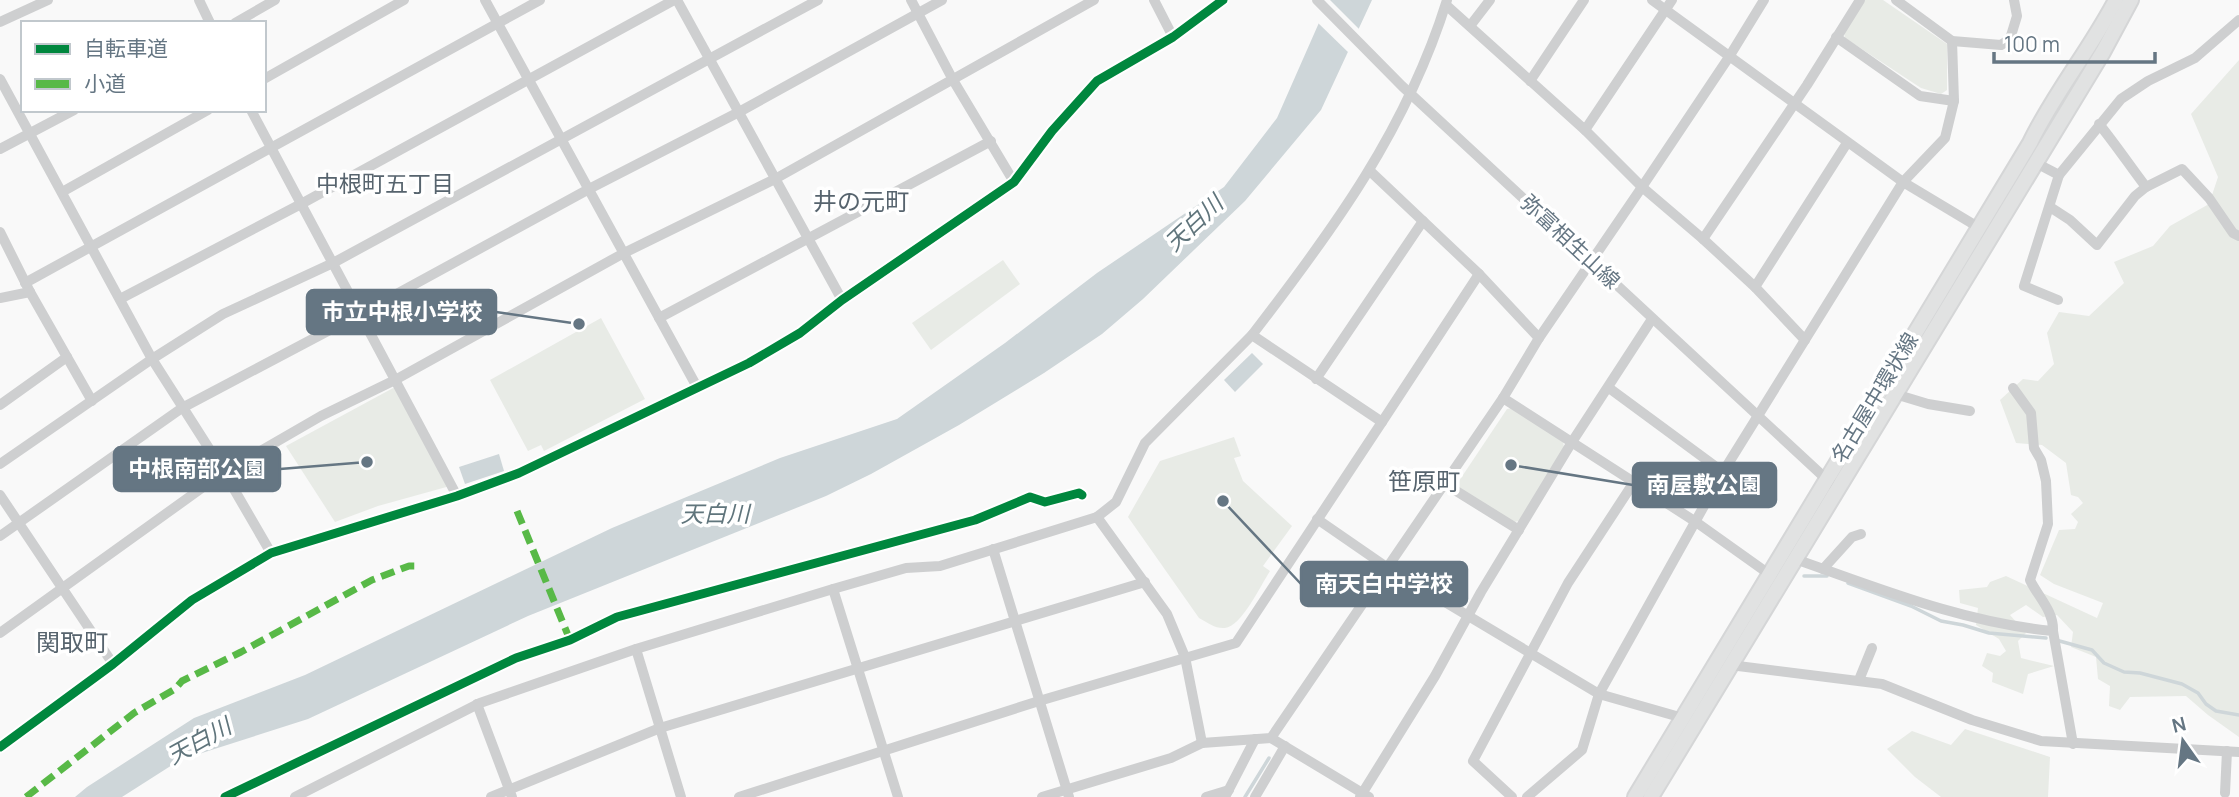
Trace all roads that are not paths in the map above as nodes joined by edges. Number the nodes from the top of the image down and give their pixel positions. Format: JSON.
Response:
{"nodes":[{"id":1,"x":48,"y":0,"type":"edge"},
{"id":2,"x":199,"y":0,"type":"edge"},
{"id":3,"x":275,"y":0,"type":"edge"},
{"id":4,"x":404,"y":0,"type":"edge"},
{"id":5,"x":485,"y":0,"type":"edge"},
{"id":6,"x":540,"y":0,"type":"edge"},
{"id":7,"x":675,"y":0,"type":"edge"},
{"id":8,"x":818,"y":0,"type":"edge"},
{"id":9,"x":911,"y":0,"type":"edge"},
{"id":10,"x":942,"y":0,"type":"edge"},
{"id":11,"x":1094,"y":0,"type":"edge"},
{"id":12,"x":1154,"y":0,"type":"edge"},
{"id":13,"x":1223,"y":0,"type":"edge"},
{"id":14,"x":1317,"y":0,"type":"edge"},
{"id":15,"x":1490,"y":0,"type":"edge"},
{"id":16,"x":1584,"y":0,"type":"edge"},
{"id":17,"x":1652,"y":0,"type":"edge"},
{"id":18,"x":1764,"y":0,"type":"edge"},
{"id":19,"x":1860,"y":0,"type":"edge"},
{"id":20,"x":1896,"y":0,"type":"edge"},
{"id":21,"x":2014,"y":0,"type":"edge"},
{"id":22,"x":2116,"y":0,"type":"edge"},
{"id":23,"x":2131,"y":0,"type":"edge"},
{"id":24,"x":1446,"y":3,"type":"edge"},
{"id":25,"x":1669,"y":5,"type":"edge"},
{"id":26,"x":918,"y":13,"type":"junction"},
{"id":27,"x":2239,"y":20,"type":"edge"},
{"id":28,"x":209,"y":21,"type":"edge"},
{"id":29,"x":238,"y":21,"type":"edge"},
{"id":30,"x":0,"y":22,"type":"edge"},
{"id":31,"x":498,"y":23,"type":"junction"},
{"id":32,"x":1470,"y":26,"type":"junction"},
{"id":33,"x":1174,"y":37,"type":"junction"},
{"id":34,"x":1836,"y":37,"type":"junction"},
{"id":35,"x":1952,"y":41,"type":"junction"},
{"id":36,"x":1729,"y":57,"type":"junction"},
{"id":37,"x":709,"y":58,"type":"junction"},
{"id":38,"x":266,"y":78,"type":"edge"},
{"id":39,"x":0,"y":79,"type":"edge"},
{"id":40,"x":529,"y":80,"type":"junction"},
{"id":41,"x":953,"y":80,"type":"junction"},
{"id":42,"x":1530,"y":81,"type":"junction"},
{"id":43,"x":1406,"y":90,"type":"junction"},
{"id":44,"x":1954,"y":101,"type":"junction"},
{"id":45,"x":1794,"y":103,"type":"junction"},
{"id":46,"x":70,"y":112,"type":"edge"},
{"id":47,"x":204,"y":112,"type":"edge"},
{"id":48,"x":252,"y":112,"type":"edge"},
{"id":49,"x":739,"y":112,"type":"junction"},
{"id":50,"x":2099,"y":124,"type":"junction"},
{"id":51,"x":1585,"y":130,"type":"junction"},
{"id":52,"x":30,"y":134,"type":"junction"},
{"id":53,"x":561,"y":137,"type":"junction"},
{"id":54,"x":992,"y":141,"type":"junction"},
{"id":55,"x":1847,"y":143,"type":"junction"},
{"id":56,"x":271,"y":148,"type":"junction"},
{"id":57,"x":0,"y":149,"type":"edge"},
{"id":58,"x":2034,"y":162,"type":"junction"},
{"id":59,"x":1370,"y":171,"type":"junction"},
{"id":60,"x":2059,"y":175,"type":"junction"},
{"id":61,"x":775,"y":178,"type":"junction"},
{"id":62,"x":1014,"y":182,"type":"junction"},
{"id":63,"x":1903,"y":182,"type":"junction"},
{"id":64,"x":1642,"y":187,"type":"junction"},
{"id":65,"x":2147,"y":187,"type":"junction"},
{"id":66,"x":589,"y":189,"type":"junction"},
{"id":67,"x":62,"y":192,"type":"junction"},
{"id":68,"x":301,"y":204,"type":"junction"},
{"id":69,"x":2050,"y":207,"type":"junction"},
{"id":70,"x":1423,"y":221,"type":"junction"},
{"id":71,"x":1978,"y":228,"type":"junction"},
{"id":72,"x":0,"y":232,"type":"edge"},
{"id":73,"x":2239,"y":236,"type":"edge"},
{"id":74,"x":809,"y":239,"type":"junction"},
{"id":75,"x":1703,"y":239,"type":"junction"},
{"id":76,"x":91,"y":246,"type":"junction"},
{"id":77,"x":624,"y":253,"type":"junction"},
{"id":78,"x":1591,"y":261,"type":"junction"},
{"id":79,"x":333,"y":263,"type":"junction"},
{"id":80,"x":1479,"y":274,"type":"junction"},
{"id":81,"x":1755,"y":287,"type":"junction"},
{"id":82,"x":27,"y":288,"type":"junction"},
{"id":83,"x":0,"y":298,"type":"edge"},
{"id":84,"x":120,"y":299,"type":"junction"},
{"id":85,"x":842,"y":300,"type":"junction"},
{"id":86,"x":2058,"y":300,"type":"dead end"},
{"id":87,"x":360,"y":314,"type":"junction"},
{"id":88,"x":659,"y":318,"type":"junction"},
{"id":89,"x":1652,"y":318,"type":"junction"},
{"id":90,"x":1252,"y":335,"type":"junction"},
{"id":91,"x":1539,"y":338,"type":"junction"},
{"id":92,"x":1805,"y":340,"type":"junction"},
{"id":93,"x":66,"y":357,"type":"junction"},
{"id":94,"x":152,"y":359,"type":"junction"},
{"id":95,"x":1316,"y":379,"type":"junction"},
{"id":96,"x":395,"y":380,"type":"junction"},
{"id":97,"x":697,"y":387,"type":"junction"},
{"id":98,"x":1609,"y":388,"type":"junction"},
{"id":99,"x":2013,"y":388,"type":"dead end"},
{"id":100,"x":1895,"y":394,"type":"junction"},
{"id":101,"x":1503,"y":398,"type":"junction"},
{"id":102,"x":92,"y":401,"type":"junction"},
{"id":103,"x":0,"y":405,"type":"edge"},
{"id":104,"x":183,"y":408,"type":"junction"},
{"id":105,"x":1970,"y":411,"type":"dead end"},
{"id":106,"x":1758,"y":415,"type":"junction"},
{"id":107,"x":1382,"y":422,"type":"junction"},
{"id":108,"x":1572,"y":442,"type":"junction"},
{"id":109,"x":0,"y":464,"type":"edge"},
{"id":110,"x":224,"y":472,"type":"junction"},
{"id":111,"x":1723,"y":472,"type":"junction"},
{"id":112,"x":1634,"y":482,"type":"junction"},
{"id":113,"x":1832,"y":483,"type":"junction"},
{"id":114,"x":1445,"y":484,"type":"junction"},
{"id":115,"x":0,"y":495,"type":"edge"},
{"id":116,"x":457,"y":496,"type":"junction"},
{"id":117,"x":1097,"y":517,"type":"junction"},
{"id":118,"x":1317,"y":519,"type":"junction"},
{"id":119,"x":1696,"y":522,"type":"junction"},
{"id":120,"x":19,"y":523,"type":"junction"},
{"id":121,"x":1519,"y":530,"type":"junction"},
{"id":122,"x":1861,"y":534,"type":"dead end"},
{"id":123,"x":0,"y":536,"type":"edge"},
{"id":124,"x":993,"y":549,"type":"junction"},
{"id":125,"x":271,"y":554,"type":"junction"},
{"id":126,"x":1795,"y":559,"type":"junction"},
{"id":127,"x":1388,"y":568,"type":"junction"},
{"id":128,"x":1823,"y":569,"type":"junction"},
{"id":129,"x":1769,"y":574,"type":"junction"},
{"id":130,"x":1145,"y":582,"type":"junction"},
{"id":131,"x":63,"y":587,"type":"junction"},
{"id":132,"x":833,"y":589,"type":"junction"},
{"id":133,"x":1467,"y":616,"type":"junction"},
{"id":134,"x":1015,"y":621,"type":"junction"},
{"id":135,"x":2053,"y":631,"type":"junction"},
{"id":136,"x":0,"y":632,"type":"edge"},
{"id":137,"x":1872,"y":648,"type":"dead end"},
{"id":138,"x":636,"y":649,"type":"junction"},
{"id":139,"x":1531,"y":653,"type":"junction"},
{"id":140,"x":1185,"y":657,"type":"junction"},
{"id":141,"x":113,"y":664,"type":"junction"},
{"id":142,"x":1730,"y":665,"type":"junction"},
{"id":143,"x":857,"y":669,"type":"junction"},
{"id":144,"x":1859,"y":680,"type":"junction"},
{"id":145,"x":1599,"y":694,"type":"junction"},
{"id":146,"x":1039,"y":701,"type":"junction"},
{"id":147,"x":477,"y":704,"type":"junction"},
{"id":148,"x":1683,"y":718,"type":"junction"},
{"id":149,"x":660,"y":728,"type":"junction"},
{"id":150,"x":1271,"y":738,"type":"junction"},
{"id":151,"x":1255,"y":739,"type":"junction"},
{"id":152,"x":1,"y":743,"type":"edge"},
{"id":153,"x":1202,"y":743,"type":"junction"},
{"id":154,"x":2073,"y":744,"type":"junction"},
{"id":155,"x":1285,"y":746,"type":"junction"},
{"id":156,"x":882,"y":751,"type":"junction"},
{"id":157,"x":2227,"y":751,"type":"junction"},
{"id":158,"x":2239,"y":752,"type":"edge"},
{"id":159,"x":1068,"y":793,"type":"edge"},
{"id":160,"x":1227,"y":793,"type":"edge"},
{"id":161,"x":2225,"y":793,"type":"dead end"},
{"id":162,"x":510,"y":794,"type":"edge"},
{"id":163,"x":1364,"y":796,"type":"edge"},
{"id":164,"x":295,"y":797,"type":"edge"},
{"id":165,"x":491,"y":797,"type":"edge"},
{"id":166,"x":681,"y":797,"type":"edge"},
{"id":167,"x":739,"y":797,"type":"edge"},
{"id":168,"x":898,"y":797,"type":"edge"},
{"id":169,"x":1042,"y":797,"type":"edge"},
{"id":170,"x":1206,"y":797,"type":"edge"},
{"id":171,"x":1255,"y":797,"type":"edge"},
{"id":172,"x":1512,"y":797,"type":"edge"},
{"id":173,"x":1527,"y":797,"type":"edge"},
{"id":174,"x":1635,"y":797,"type":"edge"},
{"id":175,"x":1651,"y":797,"type":"edge"}],
"edges":[{"from":1,"to":30,"type":"street"},
{"from":2,"to":28,"type":"street"},
{"from":3,"to":29,"type":"street"},
{"from":4,"to":38,"type":"street"},
{"from":5,"to":31,"type":"street"},
{"from":6,"to":31,"type":"street"},
{"from":7,"to":37,"type":"street"},
{"from":7,"to":40,"type":"street"},
{"from":8,"to":37,"type":"street"},
{"from":9,"to":26,"type":"street"},
{"from":10,"to":26,"type":"street"},
{"from":11,"to":41,"type":"street"},
{"from":12,"to":33,"type":"street"},
{"from":13,"to":33,"type":"street"},
{"from":14,"to":43,"type":"street","name":"弥富相生山線"},
{"from":15,"to":32,"type":"street"},
{"from":16,"to":42,"type":"street"},
{"from":17,"to":25,"type":"street"},
{"from":18,"to":36,"type":"street"},
{"from":19,"to":34,"type":"street"},
{"from":20,"to":35,"type":"street"},
{"from":21,"to":35,"type":"street"},
{"from":22,"to":71,"type":"main road","name":"名古屋中環状線"},
{"from":23,"to":58,"type":"main road","name":"名古屋中環状線"},
{"from":24,"to":32,"type":"street"},
{"from":24,"to":43,"type":"street"},
{"from":25,"to":36,"type":"street"},
{"from":25,"to":51,"type":"street"},
{"from":26,"to":41,"type":"street"},
{"from":26,"to":49,"type":"street"},
{"from":27,"to":50,"type":"street"},
{"from":31,"to":40,"type":"street"},
{"from":31,"to":56,"type":"street"},
{"from":32,"to":42,"type":"street"},
{"from":33,"to":62,"type":"street"},
{"from":34,"to":44,"type":"street"},
{"from":34,"to":45,"type":"street"},
{"from":35,"to":44,"type":"street"},
{"from":36,"to":45,"type":"street"},
{"from":36,"to":64,"type":"street"},
{"from":37,"to":49,"type":"street"},
{"from":37,"to":53,"type":"street"},
{"from":39,"to":52,"type":"street"},
{"from":40,"to":53,"type":"street"},
{"from":40,"to":68,"type":"street"},
{"from":41,"to":54,"type":"street"},
{"from":41,"to":61,"type":"street"},
{"from":42,"to":51,"type":"street"},
{"from":43,"to":59,"type":"street"},
{"from":43,"to":78,"type":"street","name":"弥富相生山線"},
{"from":44,"to":63,"type":"street"},
{"from":45,"to":55,"type":"street"},
{"from":45,"to":75,"type":"street"},
{"from":46,"to":52,"type":"street"},
{"from":47,"to":67,"type":"street"},
{"from":48,"to":56,"type":"street"},
{"from":49,"to":61,"type":"street"},
{"from":49,"to":66,"type":"street"},
{"from":50,"to":60,"type":"street"},
{"from":50,"to":65,"type":"street"},
{"from":51,"to":64,"type":"street"},
{"from":52,"to":57,"type":"street"},
{"from":52,"to":67,"type":"street"},
{"from":53,"to":66,"type":"street"},
{"from":53,"to":79,"type":"street"},
{"from":54,"to":62,"type":"street"},
{"from":54,"to":74,"type":"street"},
{"from":55,"to":63,"type":"street"},
{"from":55,"to":81,"type":"street"},
{"from":56,"to":68,"type":"street"},
{"from":56,"to":76,"type":"street"},
{"from":58,"to":60,"type":"street"},
{"from":58,"to":100,"type":"main road","name":"名古屋中環状線"},
{"from":59,"to":70,"type":"street"},
{"from":59,"to":90,"type":"street"},
{"from":60,"to":69,"type":"street"},
{"from":61,"to":74,"type":"street"},
{"from":61,"to":77,"type":"street"},
{"from":62,"to":85,"type":"street"},
{"from":63,"to":71,"type":"street"},
{"from":63,"to":92,"type":"street"},
{"from":64,"to":75,"type":"street"},
{"from":64,"to":78,"type":"street"},
{"from":65,"to":69,"type":"street"},
{"from":65,"to":73,"type":"street"},
{"from":66,"to":77,"type":"street"},
{"from":66,"to":87,"type":"street"},
{"from":67,"to":76,"type":"street"},
{"from":68,"to":79,"type":"street"},
{"from":68,"to":84,"type":"street"},
{"from":69,"to":86,"type":"street"},
{"from":70,"to":80,"type":"street"},
{"from":70,"to":95,"type":"street"},
{"from":71,"to":113,"type":"main road","name":"名古屋中環状線"},
{"from":72,"to":82,"type":"street"},
{"from":74,"to":85,"type":"street"},
{"from":74,"to":88,"type":"street"},
{"from":75,"to":81,"type":"street"},
{"from":76,"to":82,"type":"street"},
{"from":76,"to":84,"type":"street"},
{"from":77,"to":88,"type":"street"},
{"from":77,"to":96,"type":"street"},
{"from":78,"to":89,"type":"street","name":"弥富相生山線"},
{"from":78,"to":91,"type":"street"},
{"from":79,"to":87,"type":"street"},
{"from":79,"to":94,"type":"street"},
{"from":80,"to":91,"type":"street"},
{"from":80,"to":107,"type":"street"},
{"from":81,"to":92,"type":"street"},
{"from":82,"to":83,"type":"street"},
{"from":82,"to":93,"type":"street"},
{"from":84,"to":94,"type":"street"},
{"from":85,"to":97,"type":"street"},
{"from":87,"to":96,"type":"street"},
{"from":87,"to":104,"type":"street"},
{"from":88,"to":97,"type":"street"},
{"from":89,"to":98,"type":"street"},
{"from":89,"to":106,"type":"street","name":"弥富相生山線"},
{"from":90,"to":95,"type":"street"},
{"from":90,"to":117,"type":"street"},
{"from":91,"to":101,"type":"street"},
{"from":92,"to":106,"type":"street"},
{"from":93,"to":102,"type":"street"},
{"from":93,"to":103,"type":"street"},
{"from":94,"to":102,"type":"street"},
{"from":94,"to":104,"type":"street"},
{"from":95,"to":107,"type":"street"},
{"from":96,"to":110,"type":"street"},
{"from":96,"to":116,"type":"street"},
{"from":97,"to":116,"type":"street"},
{"from":98,"to":108,"type":"street"},
{"from":98,"to":111,"type":"street"},
{"from":99,"to":135,"type":"street"},
{"from":100,"to":105,"type":"street"},
{"from":100,"to":113,"type":"main road","name":"名古屋中環状線"},
{"from":101,"to":108,"type":"street"},
{"from":101,"to":114,"type":"street"},
{"from":102,"to":109,"type":"street"},
{"from":104,"to":110,"type":"street"},
{"from":104,"to":120,"type":"street"},
{"from":106,"to":111,"type":"street"},
{"from":106,"to":113,"type":"street","name":"弥富相生山線"},
{"from":107,"to":118,"type":"street"},
{"from":108,"to":112,"type":"street"},
{"from":108,"to":121,"type":"street"},
{"from":110,"to":125,"type":"street"},
{"from":110,"to":131,"type":"street"},
{"from":111,"to":119,"type":"street"},
{"from":112,"to":119,"type":"street"},
{"from":112,"to":139,"type":"street"},
{"from":113,"to":126,"type":"main road","name":"名古屋中環状線"},
{"from":113,"to":129,"type":"main road","name":"名古屋中環状線"},
{"from":114,"to":121,"type":"street"},
{"from":114,"to":127,"type":"street"},
{"from":115,"to":120,"type":"street"},
{"from":116,"to":125,"type":"street"},
{"from":117,"to":124,"type":"street"},
{"from":117,"to":130,"type":"street"},
{"from":118,"to":127,"type":"street"},
{"from":118,"to":140,"type":"street"},
{"from":119,"to":129,"type":"street"},
{"from":119,"to":145,"type":"street"},
{"from":120,"to":123,"type":"street"},
{"from":120,"to":131,"type":"street"},
{"from":121,"to":133,"type":"street"},
{"from":122,"to":128,"type":"street"},
{"from":124,"to":132,"type":"street"},
{"from":124,"to":134,"type":"street"},
{"from":125,"to":141,"type":"street"},
{"from":126,"to":128,"type":"street"},
{"from":126,"to":142,"type":"main road","name":"名古屋中環状線"},
{"from":127,"to":133,"type":"street"},
{"from":127,"to":150,"type":"street"},
{"from":128,"to":135,"type":"street"},
{"from":129,"to":148,"type":"main road","name":"名古屋中環状線"},
{"from":130,"to":134,"type":"street"},
{"from":130,"to":140,"type":"street"},
{"from":131,"to":136,"type":"street"},
{"from":131,"to":141,"type":"street"},
{"from":132,"to":138,"type":"street"},
{"from":132,"to":143,"type":"street"},
{"from":133,"to":139,"type":"street"},
{"from":133,"to":163,"type":"street"},
{"from":134,"to":143,"type":"street"},
{"from":134,"to":146,"type":"street"},
{"from":135,"to":154,"type":"street"},
{"from":137,"to":144,"type":"street"},
{"from":138,"to":147,"type":"street"},
{"from":138,"to":149,"type":"street"},
{"from":139,"to":145,"type":"street"},
{"from":139,"to":172,"type":"street"},
{"from":140,"to":146,"type":"street"},
{"from":140,"to":153,"type":"street"},
{"from":141,"to":152,"type":"street"},
{"from":142,"to":144,"type":"street"},
{"from":142,"to":175,"type":"main road","name":"名古屋中環状線"},
{"from":143,"to":149,"type":"street"},
{"from":143,"to":156,"type":"street"},
{"from":144,"to":154,"type":"street"},
{"from":145,"to":148,"type":"street"},
{"from":145,"to":173,"type":"street"},
{"from":146,"to":156,"type":"street"},
{"from":146,"to":159,"type":"street"},
{"from":147,"to":162,"type":"street"},
{"from":147,"to":164,"type":"street"},
{"from":148,"to":174,"type":"main road","name":"名古屋中環状線"},
{"from":149,"to":162,"type":"street"},
{"from":149,"to":166,"type":"street"},
{"from":150,"to":151,"type":"street"},
{"from":150,"to":155,"type":"street"},
{"from":151,"to":153,"type":"street"},
{"from":151,"to":160,"type":"street"},
{"from":153,"to":159,"type":"street"},
{"from":154,"to":157,"type":"street"},
{"from":155,"to":163,"type":"street"},
{"from":155,"to":171,"type":"street"},
{"from":156,"to":167,"type":"street"},
{"from":156,"to":168,"type":"street"},
{"from":157,"to":158,"type":"street"},
{"from":157,"to":161,"type":"street"},
{"from":159,"to":169,"type":"street"},
{"from":160,"to":170,"type":"street"},
{"from":162,"to":165,"type":"street"}]}
